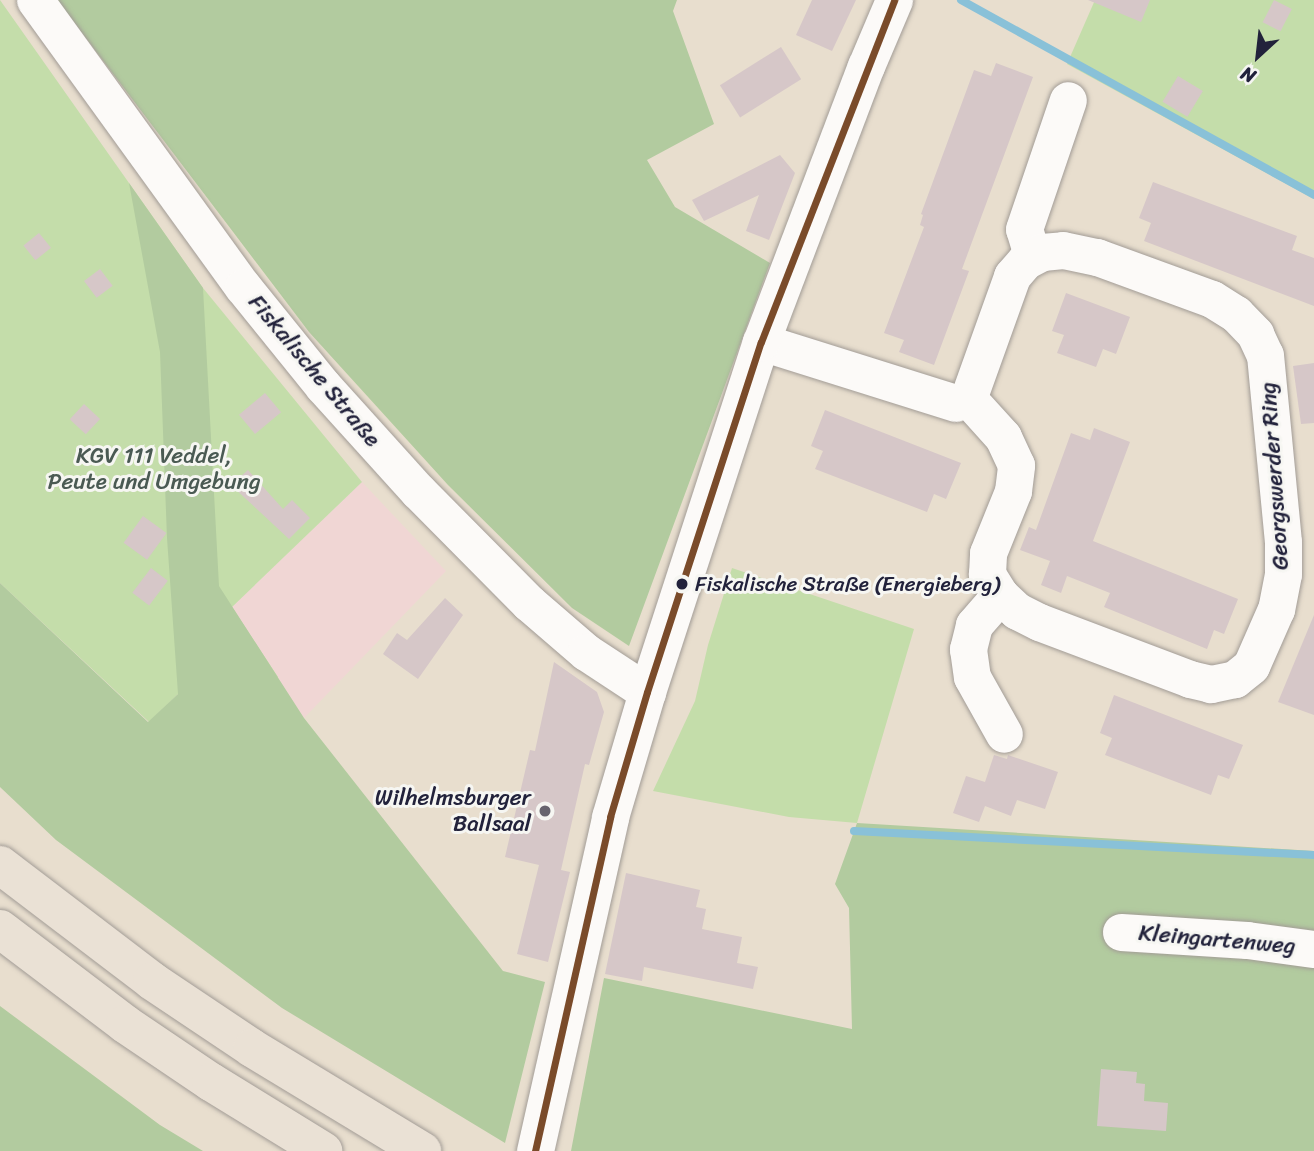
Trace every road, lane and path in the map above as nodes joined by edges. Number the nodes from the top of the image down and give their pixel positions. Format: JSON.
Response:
{"nodes":[{"id":1,"x":35,"y":0,"type":"edge"},
{"id":2,"x":894,"y":0,"type":"edge"},
{"id":3,"x":1068,"y":100,"type":"dead end"},
{"id":4,"x":1032,"y":255,"type":"junction"},
{"id":5,"x":761,"y":342,"type":"junction"},
{"id":6,"x":968,"y":400,"type":"junction"},
{"id":7,"x":1000,"y":595,"type":"junction"},
{"id":8,"x":646,"y":692,"type":"junction"},
{"id":9,"x":1004,"y":734,"type":"dead end"},
{"id":10,"x":0,"y":865,"type":"edge"},
{"id":11,"x":0,"y":929,"type":"edge"},
{"id":12,"x":1121,"y":932,"type":"dead end"},
{"id":13,"x":1314,"y":949,"type":"edge"},
{"id":14,"x":323,"y":1151,"type":"edge"},
{"id":15,"x":422,"y":1151,"type":"edge"},
{"id":16,"x":535,"y":1151,"type":"edge"}],
"edges":[{"from":1,"to":8,"type":"street","name":"Fiskalische Straße"},
{"from":2,"to":5,"type":"street"},
{"from":3,"to":4,"type":"street"},
{"from":4,"to":6,"type":"street"},
{"from":4,"to":7,"type":"street","name":"Georgswerder Ring"},
{"from":5,"to":6,"type":"street"},
{"from":5,"to":8,"type":"street"},
{"from":6,"to":7,"type":"street"},
{"from":7,"to":9,"type":"street"},
{"from":8,"to":16,"type":"street"},
{"from":10,"to":15,"type":"highway"},
{"from":11,"to":14,"type":"highway"},
{"from":12,"to":13,"type":"street","name":"Kleingartenweg"}]}
